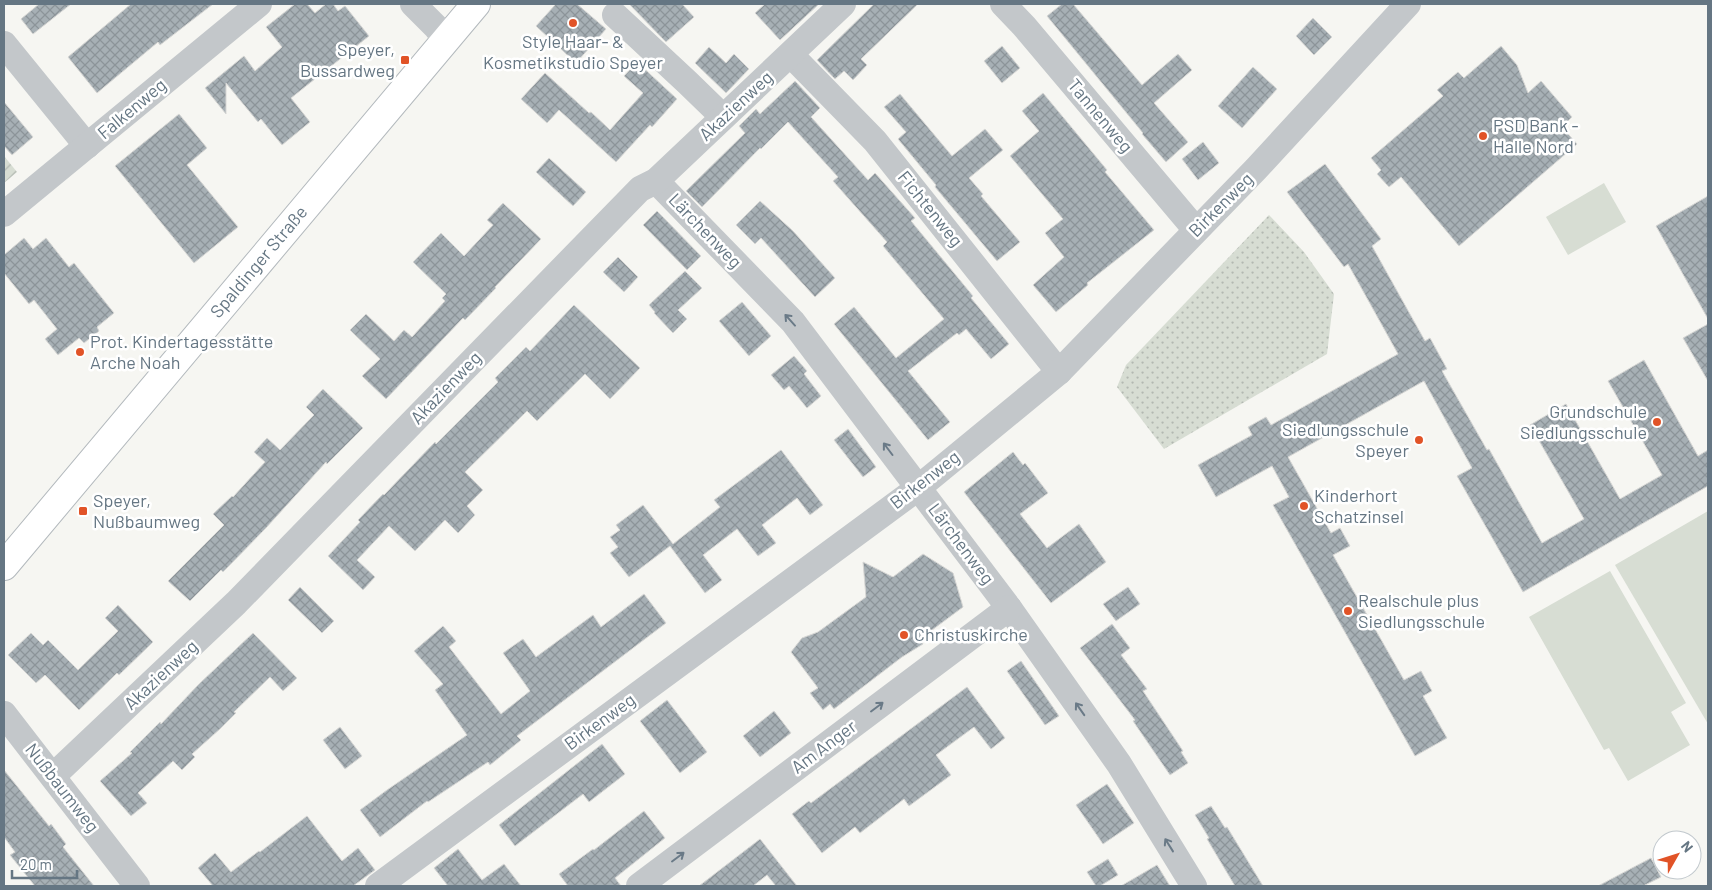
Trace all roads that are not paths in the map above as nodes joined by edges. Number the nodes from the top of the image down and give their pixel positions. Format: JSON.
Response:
{"nodes":[{"id":1,"x":259,"y":4,"type":"edge"},
{"id":2,"x":413,"y":4,"type":"edge"},
{"id":3,"x":476,"y":4,"type":"edge"},
{"id":4,"x":1003,"y":4,"type":"edge"},
{"id":5,"x":1408,"y":4,"type":"edge"},
{"id":6,"x":838,"y":6,"type":"edge"},
{"id":7,"x":615,"y":15,"type":"dead end"},
{"id":8,"x":446,"y":40,"type":"junction"},
{"id":9,"x":4,"y":44,"type":"edge"},
{"id":10,"x":791,"y":55,"type":"junction"},
{"id":11,"x":723,"y":117,"type":"junction"},
{"id":12,"x":87,"y":146,"type":"junction"},
{"id":13,"x":656,"y":181,"type":"junction"},
{"id":14,"x":4,"y":214,"type":"edge"},
{"id":15,"x":1196,"y":230,"type":"junction"},
{"id":16,"x":1059,"y":372,"type":"junction"},
{"id":17,"x":918,"y":488,"type":"junction"},
{"id":18,"x":4,"y":566,"type":"edge"},
{"id":19,"x":1009,"y":608,"type":"junction"},
{"id":20,"x":4,"y":714,"type":"edge"},
{"id":21,"x":53,"y":776,"type":"junction"},
{"id":22,"x":390,"y":883,"type":"edge"},
{"id":23,"x":137,"y":886,"type":"edge"},
{"id":24,"x":639,"y":886,"type":"edge"},
{"id":25,"x":1194,"y":886,"type":"edge"}],
"edges":[{"from":1,"to":12,"type":"street","name":"Falkenweg"},
{"from":2,"to":8,"type":"street"},
{"from":3,"to":8,"type":"street","name":"Spaldinger Straße"},
{"from":4,"to":15,"type":"street","name":"Tannenweg"},
{"from":5,"to":15,"type":"street","name":"Birkenweg"},
{"from":6,"to":10,"type":"street","name":"Akazienweg"},
{"from":7,"to":11,"type":"street"},
{"from":8,"to":18,"type":"street","name":"Spaldinger Straße"},
{"from":9,"to":12,"type":"street"},
{"from":10,"to":11,"type":"street","name":"Akazienweg"},
{"from":10,"to":16,"type":"street","name":"Fichtenweg"},
{"from":11,"to":13,"type":"street","name":"Akazienweg"},
{"from":12,"to":14,"type":"street","name":"Falkenweg"},
{"from":17,"to":13,"type":"street","name":"Lärchenweg","one_way":true},
{"from":13,"to":21,"type":"street","name":"Akazienweg"},
{"from":15,"to":16,"type":"street","name":"Birkenweg"},
{"from":16,"to":17,"type":"street","name":"Birkenweg"},
{"from":17,"to":19,"type":"street","name":"Lärchenweg"},
{"from":17,"to":22,"type":"street","name":"Birkenweg"},
{"from":24,"to":19,"type":"street","name":"Am Anger","one_way":true},
{"from":25,"to":19,"type":"street","name":"Lärchenweg","one_way":true},
{"from":20,"to":21,"type":"street","name":"Nußbaumweg"},
{"from":21,"to":23,"type":"street","name":"Nußbaumweg"}]}
